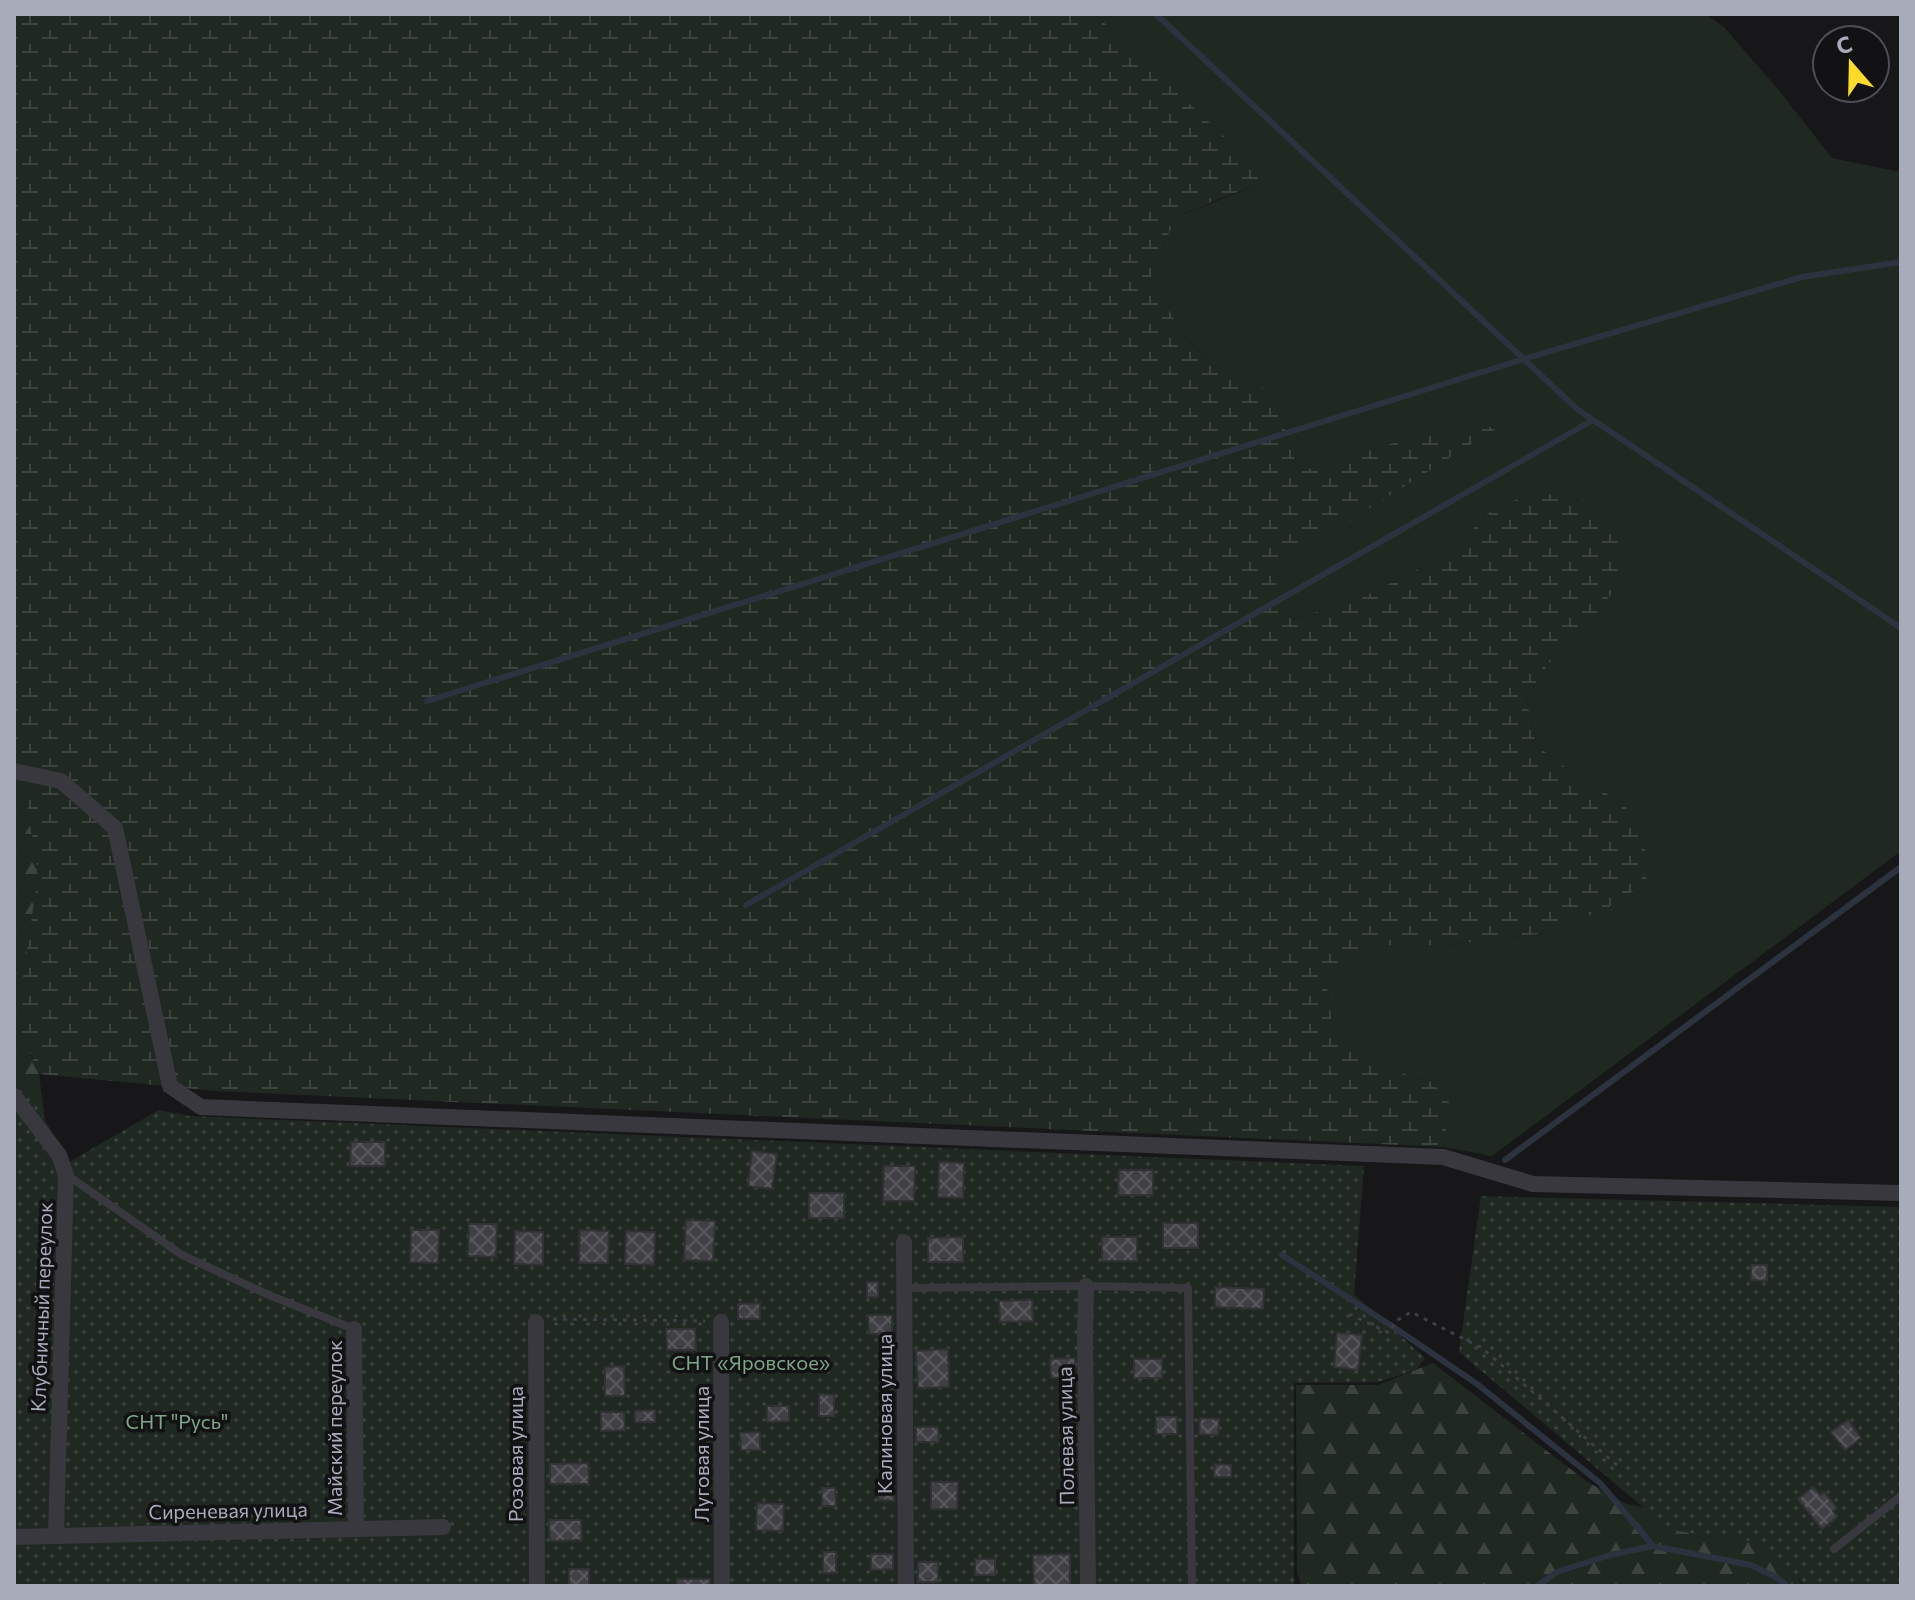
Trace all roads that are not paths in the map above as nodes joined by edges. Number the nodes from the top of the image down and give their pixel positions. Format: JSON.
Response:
{"nodes":[{"id":1,"x":14,"y":771,"type":"edge"},
{"id":2,"x":14,"y":1096,"type":"edge"},
{"id":3,"x":66,"y":1175,"type":"junction"},
{"id":4,"x":1901,"y":1193,"type":"edge"},
{"id":5,"x":904,"y":1242,"type":"dead end"},
{"id":6,"x":1086,"y":1286,"type":"junction"},
{"id":7,"x":904,"y":1288,"type":"junction"},
{"id":8,"x":536,"y":1322,"type":"road end"},
{"id":9,"x":721,"y":1322,"type":"road end"},
{"id":10,"x":354,"y":1329,"type":"joint"},
{"id":11,"x":1901,"y":1496,"type":"edge"},
{"id":12,"x":443,"y":1527,"type":"dead end"},
{"id":13,"x":356,"y":1528,"type":"junction"},
{"id":14,"x":56,"y":1535,"type":"junction"},
{"id":15,"x":14,"y":1537,"type":"edge"},
{"id":16,"x":1834,"y":1549,"type":"dead end"},
{"id":17,"x":537,"y":1586,"type":"edge"},
{"id":18,"x":722,"y":1586,"type":"edge"},
{"id":19,"x":906,"y":1586,"type":"edge"},
{"id":20,"x":1088,"y":1586,"type":"edge"},
{"id":21,"x":1192,"y":1586,"type":"edge"}],
"edges":[{"from":1,"to":4,"type":"street"},
{"from":2,"to":3,"type":"street","name":"Клубничный переулок"},
{"from":3,"to":10,"type":"lane"},
{"from":3,"to":14,"type":"street","name":"Клубничный переулок"},
{"from":5,"to":7,"type":"street","name":"Калиновая улица"},
{"from":6,"to":7,"type":"lane"},
{"from":6,"to":20,"type":"street","name":"Полевая улица"},
{"from":6,"to":21,"type":"lane"},
{"from":7,"to":19,"type":"street","name":"Калиновая улица"},
{"from":8,"to":17,"type":"street","name":"Розовая улица"},
{"from":9,"to":18,"type":"street","name":"Луговая улица"},
{"from":10,"to":13,"type":"street","name":"Майский переулок"},
{"from":11,"to":16,"type":"lane"},
{"from":12,"to":13,"type":"street","name":"Сиреневая улица"},
{"from":13,"to":14,"type":"street","name":"Сиреневая улица"},
{"from":14,"to":15,"type":"street","name":"Сиреневая улица"}]}
